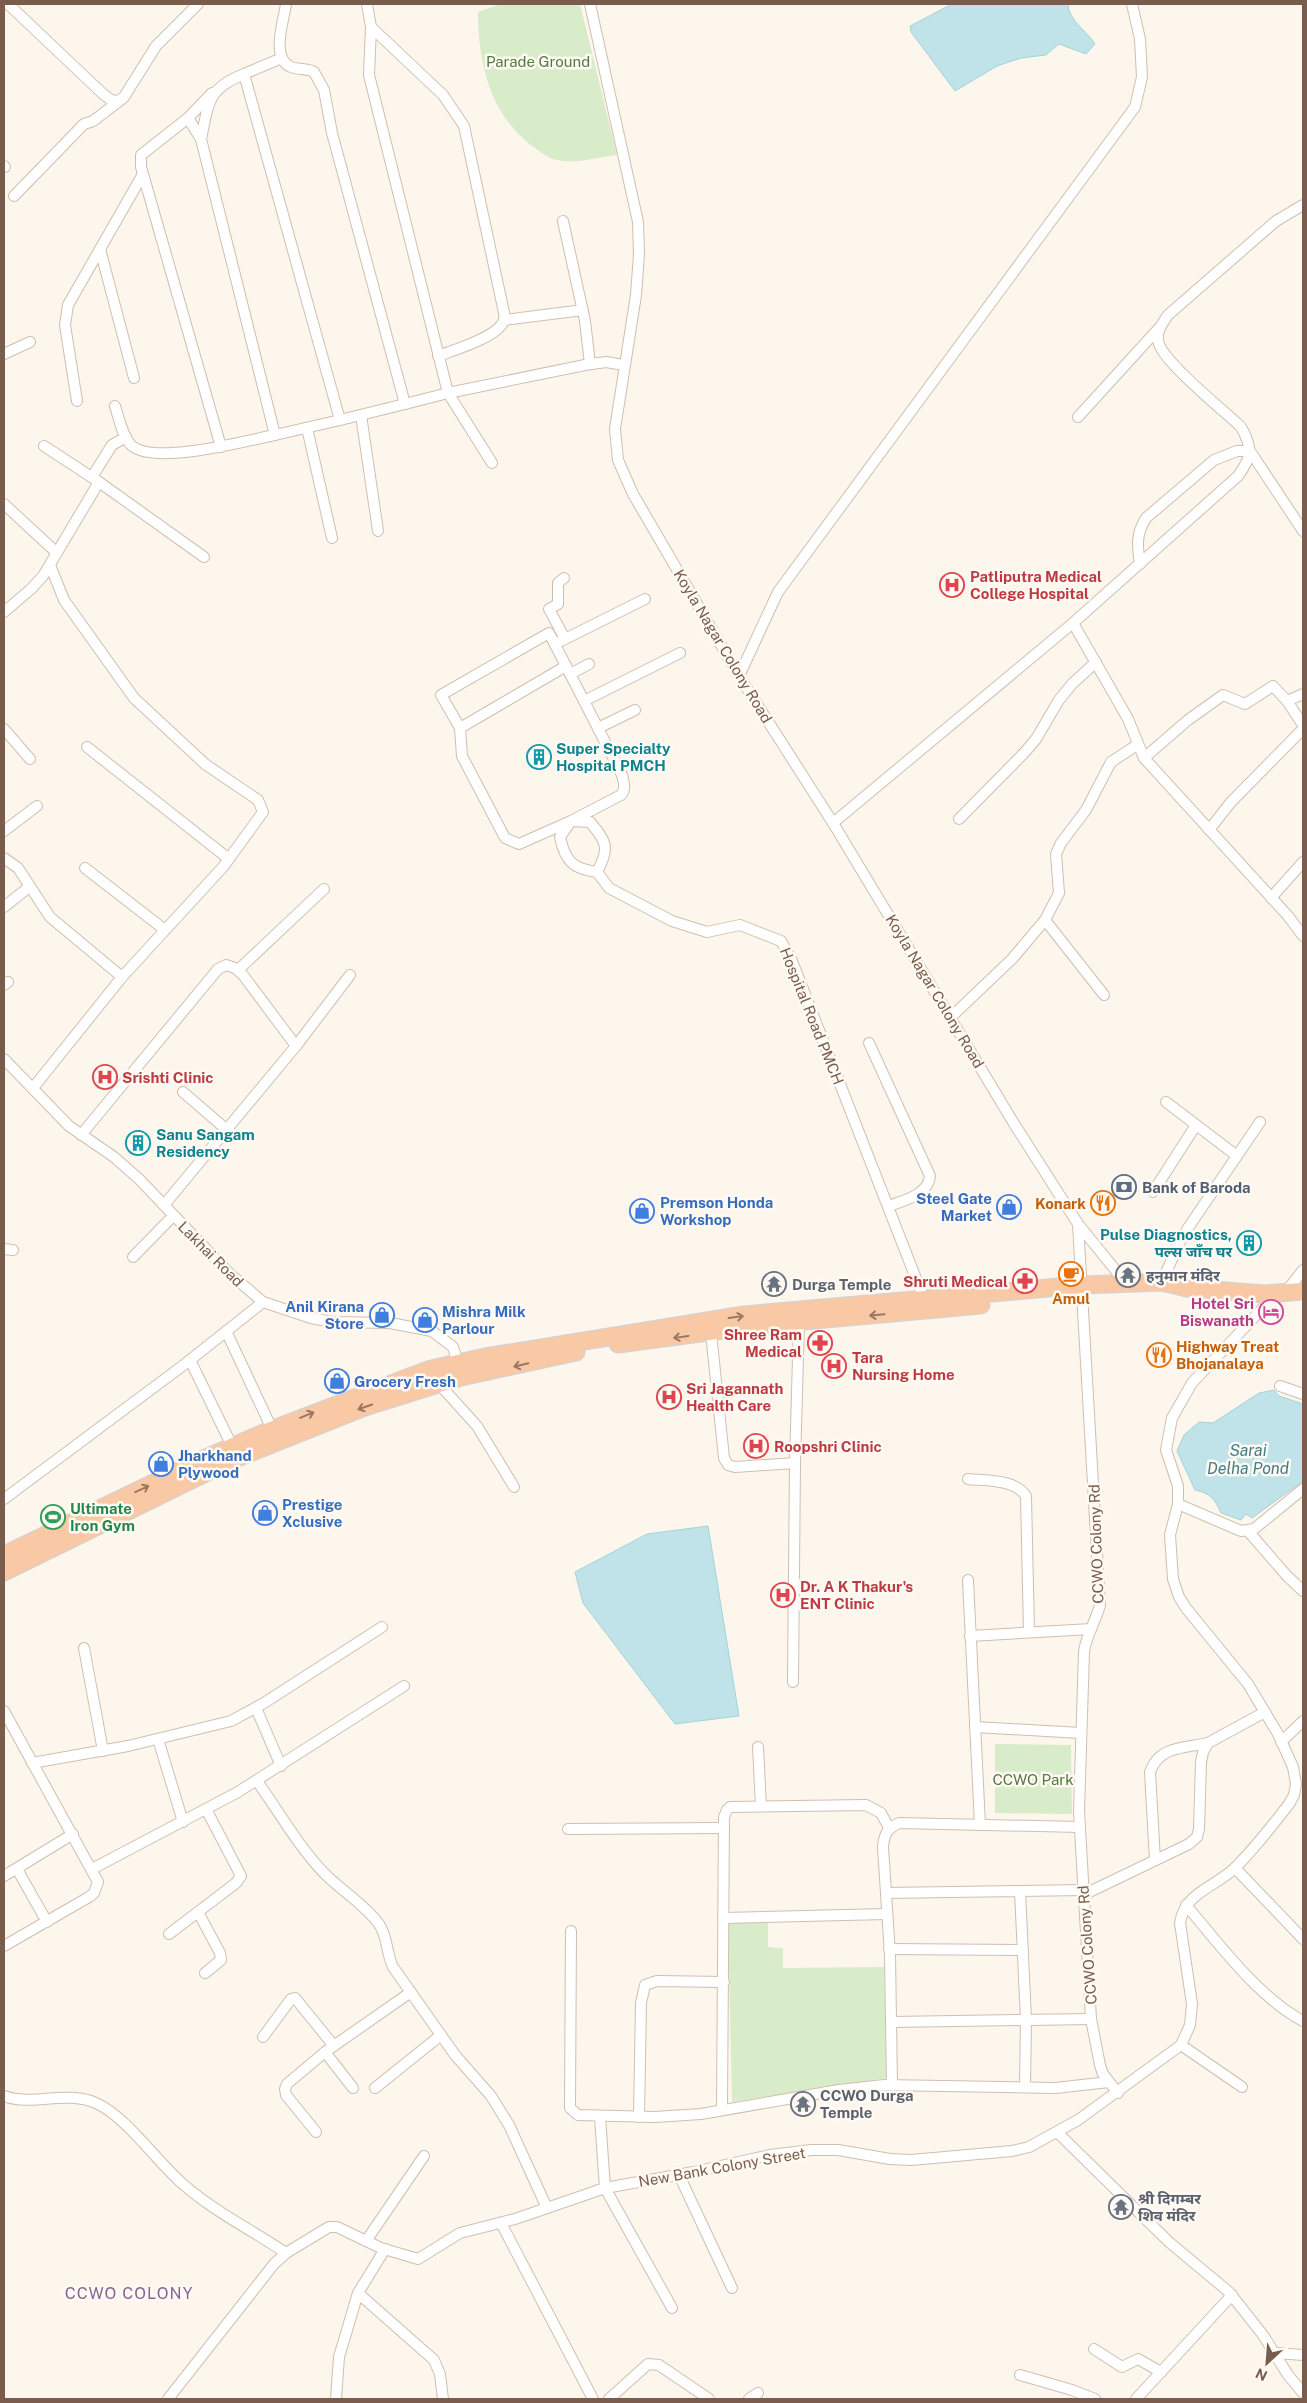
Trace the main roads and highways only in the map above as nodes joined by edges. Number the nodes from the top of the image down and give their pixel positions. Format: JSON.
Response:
{"nodes":[{"id":1,"x":1187,"y":1288,"type":"junction"},
{"id":2,"x":1082,"y":1290,"type":"junction"},
{"id":3,"x":1303,"y":1291,"type":"edge"},
{"id":4,"x":770,"y":1319,"type":"junction"},
{"id":5,"x":460,"y":1370,"type":"junction"},
{"id":6,"x":4,"y":1555,"type":"edge"},
{"id":7,"x":4,"y":1572,"type":"edge"}],
"edges":[{"from":1,"to":2,"type":"highway"},
{"from":1,"to":2,"type":"highway"},
{"from":1,"to":3,"type":"highway"},
{"from":2,"to":4,"type":"highway"},
{"from":2,"to":4,"type":"highway","one_way":true},
{"from":4,"to":5,"type":"highway","one_way":true},
{"from":5,"to":4,"type":"highway","one_way":true},
{"from":6,"to":5,"type":"highway","one_way":true},
{"from":5,"to":7,"type":"highway","one_way":true}]}
